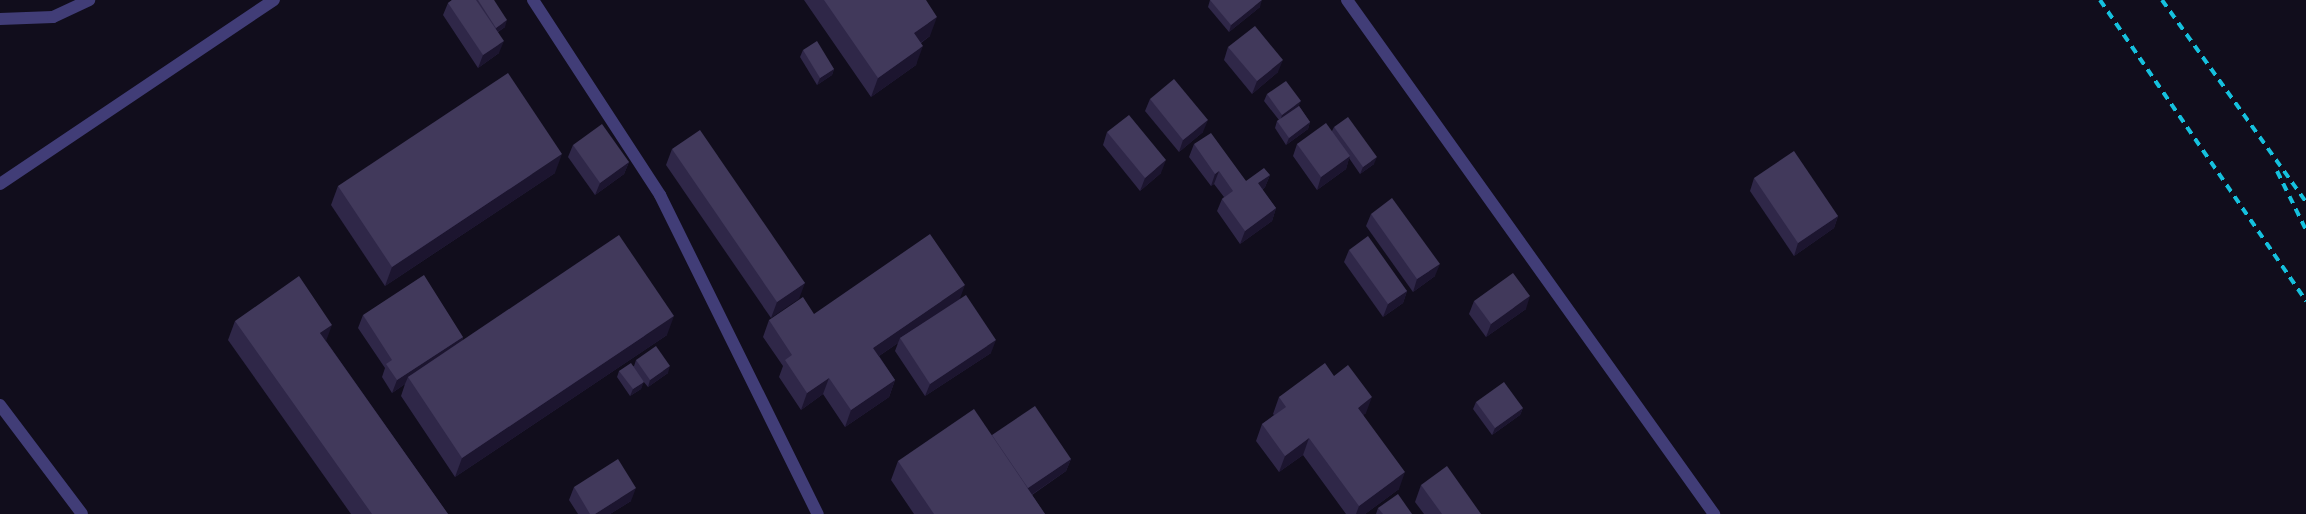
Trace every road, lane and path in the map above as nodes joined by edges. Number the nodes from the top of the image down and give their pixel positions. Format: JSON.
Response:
{"nodes":[{"id":1,"x":89,"y":0,"type":"edge"},
{"id":2,"x":274,"y":0,"type":"edge"},
{"id":3,"x":534,"y":0,"type":"edge"},
{"id":4,"x":1347,"y":0,"type":"edge"},
{"id":5,"x":0,"y":19,"type":"edge"},
{"id":6,"x":0,"y":184,"type":"edge"},
{"id":7,"x":0,"y":405,"type":"edge"},
{"id":8,"x":82,"y":514,"type":"edge"},
{"id":9,"x":818,"y":514,"type":"edge"},
{"id":10,"x":1714,"y":514,"type":"edge"}],
"edges":[{"from":1,"to":5,"type":"street"},
{"from":2,"to":6,"type":"street"},
{"from":3,"to":9,"type":"street"},
{"from":4,"to":10,"type":"street"},
{"from":7,"to":8,"type":"street"}]}
